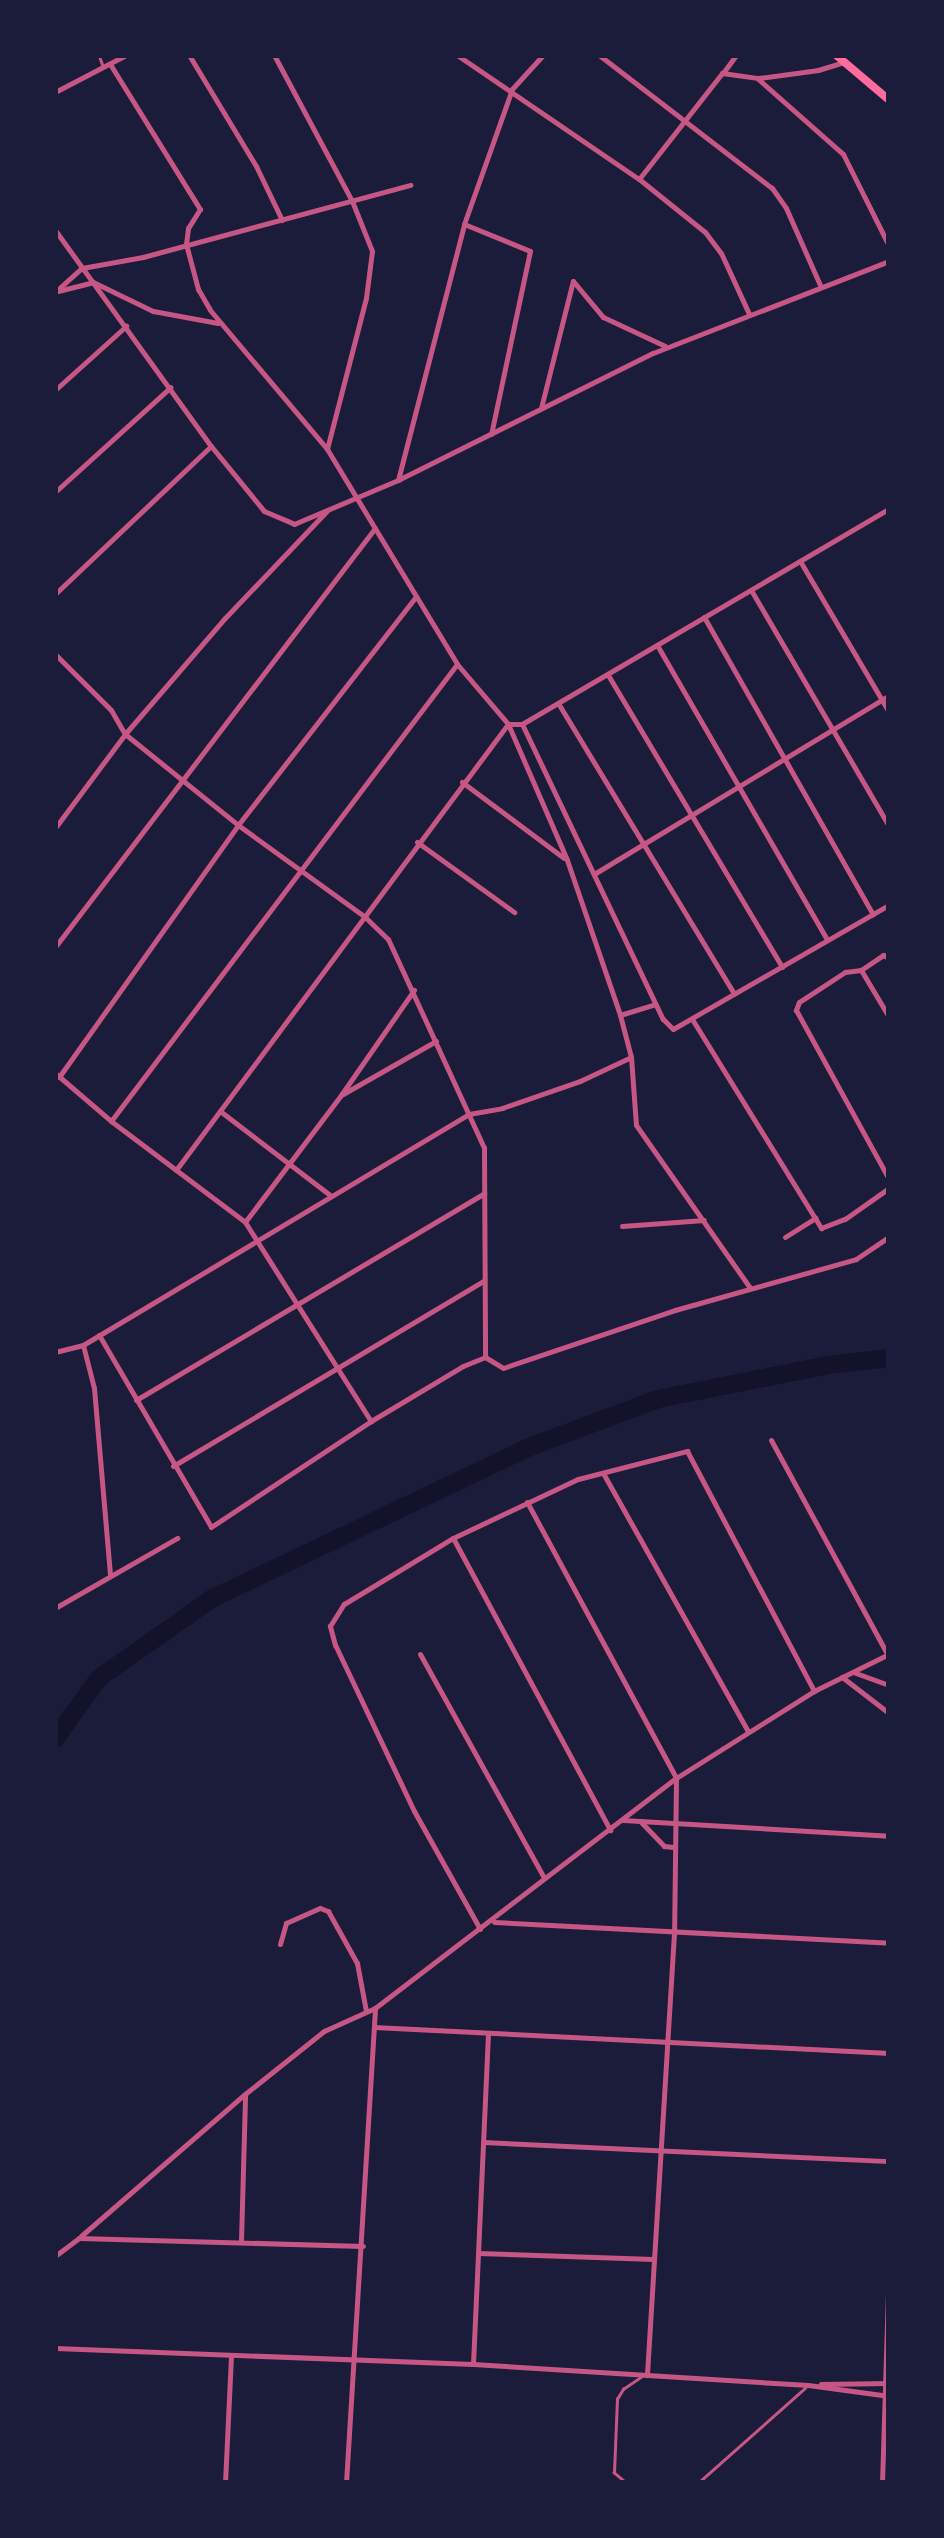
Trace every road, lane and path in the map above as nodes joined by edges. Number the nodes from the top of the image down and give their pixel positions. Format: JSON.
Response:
{"nodes":[{"id":1,"x":98,"y":55,"type":"edge"},
{"id":2,"x":126,"y":55,"type":"edge"},
{"id":3,"x":188,"y":55,"type":"edge"},
{"id":4,"x":274,"y":55,"type":"edge"},
{"id":5,"x":458,"y":55,"type":"edge"},
{"id":6,"x":543,"y":55,"type":"edge"},
{"id":7,"x":599,"y":55,"type":"edge"},
{"id":8,"x":736,"y":55,"type":"edge"},
{"id":9,"x":840,"y":58,"type":"edge"},
{"id":10,"x":107,"y":66,"type":"junction"},
{"id":11,"x":722,"y":73,"type":"junction"},
{"id":12,"x":757,"y":78,"type":"junction"},
{"id":13,"x":512,"y":89,"type":"junction"},
{"id":14,"x":55,"y":92,"type":"edge"},
{"id":15,"x":889,"y":99,"type":"edge"},
{"id":16,"x":684,"y":118,"type":"junction"},
{"id":17,"x":639,"y":179,"type":"junction"},
{"id":18,"x":410,"y":185,"type":"dead end"},
{"id":19,"x":352,"y":202,"type":"junction"},
{"id":20,"x":282,"y":220,"type":"junction"},
{"id":21,"x":464,"y":224,"type":"junction"},
{"id":22,"x":55,"y":230,"type":"edge"},
{"id":23,"x":186,"y":244,"type":"junction"},
{"id":24,"x":889,"y":246,"type":"edge"},
{"id":25,"x":889,"y":260,"type":"edge"},
{"id":26,"x":82,"y":268,"type":"junction"},
{"id":27,"x":93,"y":282,"type":"junction"},
{"id":28,"x":820,"y":286,"type":"junction"},
{"id":29,"x":55,"y":292,"type":"edge"},
{"id":30,"x":749,"y":314,"type":"junction"},
{"id":31,"x":222,"y":324,"type":"junction"},
{"id":32,"x":126,"y":326,"type":"junction"},
{"id":33,"x":667,"y":347,"type":"junction"},
{"id":34,"x":171,"y":387,"type":"junction"},
{"id":35,"x":55,"y":390,"type":"edge"},
{"id":36,"x":541,"y":408,"type":"junction"},
{"id":37,"x":491,"y":434,"type":"junction"},
{"id":38,"x":211,"y":446,"type":"junction"},
{"id":39,"x":327,"y":448,"type":"junction"},
{"id":40,"x":398,"y":480,"type":"junction"},
{"id":41,"x":55,"y":492,"type":"edge"},
{"id":42,"x":360,"y":497,"type":"junction"},
{"id":43,"x":330,"y":509,"type":"junction"},
{"id":44,"x":889,"y":509,"type":"edge"},
{"id":45,"x":375,"y":528,"type":"junction"},
{"id":46,"x":800,"y":562,"type":"junction"},
{"id":47,"x":751,"y":590,"type":"junction"},
{"id":48,"x":55,"y":594,"type":"edge"},
{"id":49,"x":416,"y":596,"type":"junction"},
{"id":50,"x":704,"y":617,"type":"junction"},
{"id":51,"x":657,"y":645,"type":"junction"},
{"id":52,"x":55,"y":654,"type":"edge"},
{"id":53,"x":458,"y":664,"type":"junction"},
{"id":54,"x":608,"y":675,"type":"junction"},
{"id":55,"x":889,"y":695,"type":"edge"},
{"id":56,"x":882,"y":700,"type":"junction"},
{"id":57,"x":558,"y":703,"type":"junction"},
{"id":58,"x":889,"y":712,"type":"edge"},
{"id":59,"x":508,"y":724,"type":"junction"},
{"id":60,"x":522,"y":724,"type":"junction"},
{"id":61,"x":835,"y":730,"type":"junction"},
{"id":62,"x":125,"y":734,"type":"junction"},
{"id":63,"x":787,"y":758,"type":"junction"},
{"id":64,"x":178,"y":779,"type":"junction"},
{"id":65,"x":462,"y":782,"type":"junction"},
{"id":66,"x":738,"y":786,"type":"junction"},
{"id":67,"x":691,"y":813,"type":"junction"},
{"id":68,"x":238,"y":825,"type":"junction"},
{"id":69,"x":889,"y":826,"type":"edge"},
{"id":70,"x":55,"y":828,"type":"edge"},
{"id":71,"x":417,"y":842,"type":"junction"},
{"id":72,"x":645,"y":842,"type":"junction"},
{"id":73,"x":567,"y":860,"type":"junction"},
{"id":74,"x":298,"y":871,"type":"junction"},
{"id":75,"x":594,"y":874,"type":"junction"},
{"id":76,"x":889,"y":905,"type":"edge"},
{"id":77,"x":514,"y":912,"type":"dead end"},
{"id":78,"x":873,"y":914,"type":"junction"},
{"id":79,"x":365,"y":916,"type":"junction"},
{"id":80,"x":827,"y":940,"type":"junction"},
{"id":81,"x":55,"y":946,"type":"edge"},
{"id":82,"x":889,"y":958,"type":"edge"},
{"id":83,"x":782,"y":967,"type":"junction"},
{"id":84,"x":861,"y":970,"type":"junction"},
{"id":85,"x":414,"y":990,"type":"junction"},
{"id":86,"x":734,"y":994,"type":"junction"},
{"id":87,"x":656,"y":1004,"type":"junction"},
{"id":88,"x":620,"y":1016,"type":"junction"},
{"id":89,"x":889,"y":1016,"type":"edge"},
{"id":90,"x":692,"y":1019,"type":"junction"},
{"id":91,"x":436,"y":1042,"type":"junction"},
{"id":92,"x":630,"y":1057,"type":"junction"},
{"id":93,"x":57,"y":1075,"type":"edge"},
{"id":94,"x":341,"y":1095,"type":"junction"},
{"id":95,"x":220,"y":1110,"type":"junction"},
{"id":96,"x":469,"y":1114,"type":"junction"},
{"id":97,"x":110,"y":1121,"type":"junction"},
{"id":98,"x":289,"y":1164,"type":"junction"},
{"id":99,"x":176,"y":1170,"type":"junction"},
{"id":100,"x":889,"y":1179,"type":"edge"},
{"id":101,"x":889,"y":1188,"type":"edge"},
{"id":102,"x":484,"y":1193,"type":"junction"},
{"id":103,"x":331,"y":1196,"type":"junction"},
{"id":104,"x":815,"y":1218,"type":"junction"},
{"id":105,"x":704,"y":1220,"type":"junction"},
{"id":106,"x":245,"y":1222,"type":"junction"},
{"id":107,"x":622,"y":1226,"type":"dead end"},
{"id":108,"x":889,"y":1237,"type":"edge"},
{"id":109,"x":259,"y":1238,"type":"junction"},
{"id":110,"x":785,"y":1238,"type":"dead end"},
{"id":111,"x":484,"y":1280,"type":"junction"},
{"id":112,"x":750,"y":1288,"type":"junction"},
{"id":113,"x":298,"y":1304,"type":"junction"},
{"id":114,"x":99,"y":1334,"type":"junction"},
{"id":115,"x":83,"y":1345,"type":"junction"},
{"id":116,"x":55,"y":1352,"type":"edge"},
{"id":117,"x":486,"y":1358,"type":"junction"},
{"id":118,"x":337,"y":1367,"type":"junction"},
{"id":119,"x":136,"y":1400,"type":"junction"},
{"id":120,"x":371,"y":1421,"type":"junction"},
{"id":121,"x":771,"y":1440,"type":"dead end"},
{"id":122,"x":172,"y":1466,"type":"junction"},
{"id":123,"x":604,"y":1473,"type":"junction"},
{"id":124,"x":527,"y":1502,"type":"junction"},
{"id":125,"x":177,"y":1538,"type":"dead end"},
{"id":126,"x":453,"y":1538,"type":"junction"},
{"id":127,"x":110,"y":1574,"type":"junction"},
{"id":128,"x":55,"y":1608,"type":"edge"},
{"id":129,"x":420,"y":1654,"type":"dead end"},
{"id":130,"x":888,"y":1655,"type":"edge"},
{"id":131,"x":854,"y":1672,"type":"junction"},
{"id":132,"x":842,"y":1678,"type":"junction"},
{"id":133,"x":889,"y":1685,"type":"edge"},
{"id":134,"x":814,"y":1691,"type":"junction"},
{"id":135,"x":889,"y":1713,"type":"edge"},
{"id":136,"x":747,"y":1730,"type":"junction"},
{"id":137,"x":676,"y":1778,"type":"junction"},
{"id":138,"x":623,"y":1820,"type":"junction"},
{"id":139,"x":640,"y":1821,"type":"junction"},
{"id":140,"x":676,"y":1823,"type":"junction"},
{"id":141,"x":610,"y":1830,"type":"junction"},
{"id":142,"x":889,"y":1836,"type":"edge"},
{"id":143,"x":673,"y":1848,"type":"junction"},
{"id":144,"x":544,"y":1878,"type":"junction"},
{"id":145,"x":491,"y":1922,"type":"junction"},
{"id":146,"x":480,"y":1929,"type":"junction"},
{"id":147,"x":674,"y":1933,"type":"junction"},
{"id":148,"x":889,"y":1943,"type":"edge"},
{"id":149,"x":280,"y":1944,"type":"dead end"},
{"id":150,"x":376,"y":2008,"type":"junction"},
{"id":151,"x":366,"y":2011,"type":"junction"},
{"id":152,"x":374,"y":2027,"type":"junction"},
{"id":153,"x":488,"y":2033,"type":"junction"},
{"id":154,"x":668,"y":2041,"type":"junction"},
{"id":155,"x":889,"y":2053,"type":"edge"},
{"id":156,"x":245,"y":2094,"type":"junction"},
{"id":157,"x":482,"y":2142,"type":"junction"},
{"id":158,"x":663,"y":2148,"type":"junction"},
{"id":159,"x":889,"y":2161,"type":"edge"},
{"id":160,"x":79,"y":2238,"type":"junction"},
{"id":161,"x":241,"y":2240,"type":"junction"},
{"id":162,"x":363,"y":2246,"type":"junction"},
{"id":163,"x":478,"y":2254,"type":"junction"},
{"id":164,"x":55,"y":2256,"type":"edge"},
{"id":165,"x":652,"y":2259,"type":"junction"},
{"id":166,"x":889,"y":2266,"type":"edge"},
{"id":167,"x":55,"y":2348,"type":"edge"},
{"id":168,"x":231,"y":2356,"type":"junction"},
{"id":169,"x":354,"y":2361,"type":"junction"},
{"id":170,"x":473,"y":2364,"type":"junction"},
{"id":171,"x":647,"y":2375,"type":"junction"},
{"id":172,"x":888,"y":2382,"type":"edge"},
{"id":173,"x":808,"y":2385,"type":"junction"},
{"id":174,"x":888,"y":2396,"type":"edge"},
{"id":175,"x":225,"y":2483,"type":"edge"},
{"id":176,"x":346,"y":2483,"type":"edge"},
{"id":177,"x":626,"y":2483,"type":"edge"},
{"id":178,"x":698,"y":2483,"type":"edge"},
{"id":179,"x":882,"y":2483,"type":"edge"}],
"edges":[{"from":1,"to":10,"type":"lane"},
{"from":2,"to":10,"type":"street"},
{"from":3,"to":20,"type":"street"},
{"from":4,"to":19,"type":"street"},
{"from":5,"to":13,"type":"street"},
{"from":6,"to":13,"type":"street"},
{"from":7,"to":16,"type":"street"},
{"from":8,"to":11,"type":"street"},
{"from":9,"to":12,"type":"street"},
{"from":9,"to":15,"type":"main road"},
{"from":10,"to":14,"type":"street"},
{"from":10,"to":23,"type":"street"},
{"from":11,"to":12,"type":"street"},
{"from":11,"to":16,"type":"street"},
{"from":12,"to":24,"type":"street"},
{"from":13,"to":17,"type":"street"},
{"from":13,"to":21,"type":"street"},
{"from":16,"to":17,"type":"street"},
{"from":16,"to":28,"type":"street"},
{"from":17,"to":30,"type":"street"},
{"from":18,"to":19,"type":"street"},
{"from":19,"to":20,"type":"street"},
{"from":19,"to":39,"type":"street"},
{"from":20,"to":23,"type":"street"},
{"from":21,"to":37,"type":"street"},
{"from":21,"to":40,"type":"street"},
{"from":22,"to":26,"type":"street"},
{"from":23,"to":26,"type":"street"},
{"from":23,"to":31,"type":"street"},
{"from":25,"to":28,"type":"street"},
{"from":26,"to":27,"type":"street"},
{"from":26,"to":29,"type":"street"},
{"from":27,"to":29,"type":"street"},
{"from":27,"to":31,"type":"street"},
{"from":27,"to":32,"type":"street"},
{"from":28,"to":30,"type":"street"},
{"from":30,"to":33,"type":"street"},
{"from":31,"to":39,"type":"street"},
{"from":32,"to":34,"type":"street"},
{"from":32,"to":35,"type":"street"},
{"from":33,"to":36,"type":"street"},
{"from":33,"to":36,"type":"street"},
{"from":34,"to":38,"type":"street"},
{"from":34,"to":41,"type":"street"},
{"from":36,"to":37,"type":"street"},
{"from":37,"to":40,"type":"street"},
{"from":38,"to":43,"type":"street"},
{"from":38,"to":48,"type":"street"},
{"from":39,"to":42,"type":"street"},
{"from":40,"to":42,"type":"street"},
{"from":42,"to":43,"type":"street"},
{"from":42,"to":45,"type":"street"},
{"from":43,"to":62,"type":"street"},
{"from":44,"to":46,"type":"street"},
{"from":45,"to":49,"type":"street"},
{"from":45,"to":64,"type":"street"},
{"from":46,"to":47,"type":"street"},
{"from":46,"to":56,"type":"street"},
{"from":47,"to":50,"type":"street"},
{"from":47,"to":61,"type":"street"},
{"from":49,"to":53,"type":"street"},
{"from":49,"to":68,"type":"street"},
{"from":50,"to":51,"type":"street"},
{"from":50,"to":63,"type":"street"},
{"from":51,"to":54,"type":"street"},
{"from":51,"to":66,"type":"street"},
{"from":52,"to":62,"type":"street"},
{"from":53,"to":59,"type":"street"},
{"from":53,"to":74,"type":"street"},
{"from":54,"to":57,"type":"street"},
{"from":54,"to":67,"type":"street"},
{"from":55,"to":56,"type":"street"},
{"from":56,"to":58,"type":"street"},
{"from":56,"to":61,"type":"street"},
{"from":57,"to":60,"type":"street"},
{"from":57,"to":72,"type":"street"},
{"from":59,"to":60,"type":"street"},
{"from":59,"to":65,"type":"street"},
{"from":59,"to":73,"type":"street"},
{"from":60,"to":75,"type":"street"},
{"from":61,"to":63,"type":"street"},
{"from":61,"to":69,"type":"street"},
{"from":62,"to":64,"type":"street"},
{"from":62,"to":70,"type":"street"},
{"from":63,"to":66,"type":"street"},
{"from":63,"to":78,"type":"street"},
{"from":64,"to":68,"type":"street"},
{"from":64,"to":81,"type":"street"},
{"from":65,"to":71,"type":"street"},
{"from":65,"to":73,"type":"street"},
{"from":66,"to":67,"type":"street"},
{"from":66,"to":80,"type":"street"},
{"from":67,"to":72,"type":"street"},
{"from":67,"to":83,"type":"street"},
{"from":68,"to":74,"type":"street"},
{"from":68,"to":93,"type":"street"},
{"from":71,"to":77,"type":"street"},
{"from":71,"to":79,"type":"street"},
{"from":72,"to":75,"type":"street"},
{"from":72,"to":86,"type":"street"},
{"from":73,"to":88,"type":"street"},
{"from":74,"to":79,"type":"street"},
{"from":74,"to":97,"type":"street"},
{"from":75,"to":87,"type":"street"},
{"from":76,"to":78,"type":"street"},
{"from":78,"to":80,"type":"street"},
{"from":79,"to":85,"type":"street"},
{"from":79,"to":95,"type":"street"},
{"from":80,"to":83,"type":"street"},
{"from":82,"to":84,"type":"street"},
{"from":83,"to":86,"type":"street"},
{"from":84,"to":89,"type":"street"},
{"from":84,"to":100,"type":"street"},
{"from":85,"to":91,"type":"street"},
{"from":85,"to":94,"type":"street"},
{"from":86,"to":90,"type":"street"},
{"from":87,"to":88,"type":"street"},
{"from":87,"to":90,"type":"street"},
{"from":88,"to":92,"type":"street"},
{"from":90,"to":104,"type":"street"},
{"from":91,"to":94,"type":"street"},
{"from":91,"to":96,"type":"street"},
{"from":92,"to":96,"type":"street"},
{"from":92,"to":105,"type":"street"},
{"from":93,"to":97,"type":"street"},
{"from":94,"to":98,"type":"street"},
{"from":95,"to":98,"type":"street"},
{"from":95,"to":99,"type":"street"},
{"from":96,"to":102,"type":"street"},
{"from":96,"to":103,"type":"street"},
{"from":97,"to":99,"type":"street"},
{"from":98,"to":103,"type":"street"},
{"from":98,"to":106,"type":"street"},
{"from":99,"to":106,"type":"street"},
{"from":101,"to":104,"type":"street"},
{"from":102,"to":111,"type":"street"},
{"from":102,"to":113,"type":"street"},
{"from":103,"to":109,"type":"street"},
{"from":104,"to":110,"type":"street"},
{"from":105,"to":107,"type":"street"},
{"from":105,"to":112,"type":"street"},
{"from":106,"to":109,"type":"street"},
{"from":108,"to":112,"type":"street"},
{"from":109,"to":113,"type":"street"},
{"from":109,"to":114,"type":"street"},
{"from":111,"to":117,"type":"street"},
{"from":111,"to":118,"type":"street"},
{"from":112,"to":117,"type":"street"},
{"from":113,"to":118,"type":"street"},
{"from":113,"to":119,"type":"street"},
{"from":114,"to":115,"type":"street"},
{"from":114,"to":119,"type":"street"},
{"from":115,"to":116,"type":"street"},
{"from":115,"to":127,"type":"street"},
{"from":117,"to":120,"type":"street"},
{"from":118,"to":120,"type":"street"},
{"from":118,"to":122,"type":"street"},
{"from":119,"to":122,"type":"street"},
{"from":120,"to":122,"type":"street"},
{"from":121,"to":130,"type":"street"},
{"from":123,"to":124,"type":"street"},
{"from":123,"to":134,"type":"street"},
{"from":123,"to":136,"type":"street"},
{"from":124,"to":126,"type":"street"},
{"from":124,"to":137,"type":"street"},
{"from":125,"to":127,"type":"street"},
{"from":126,"to":141,"type":"street"},
{"from":126,"to":146,"type":"street"},
{"from":127,"to":128,"type":"street"},
{"from":129,"to":144,"type":"street"},
{"from":130,"to":131,"type":"street"},
{"from":131,"to":132,"type":"street"},
{"from":131,"to":133,"type":"street"},
{"from":132,"to":134,"type":"street"},
{"from":132,"to":135,"type":"street"},
{"from":134,"to":136,"type":"street"},
{"from":136,"to":137,"type":"street"},
{"from":137,"to":138,"type":"street"},
{"from":137,"to":140,"type":"street"},
{"from":138,"to":139,"type":"street"},
{"from":138,"to":141,"type":"street"},
{"from":139,"to":140,"type":"street"},
{"from":139,"to":143,"type":"street"},
{"from":140,"to":142,"type":"street"},
{"from":140,"to":143,"type":"street"},
{"from":141,"to":144,"type":"street"},
{"from":143,"to":147,"type":"street"},
{"from":144,"to":145,"type":"street"},
{"from":145,"to":146,"type":"street"},
{"from":145,"to":147,"type":"street"},
{"from":146,"to":150,"type":"street"},
{"from":147,"to":148,"type":"street"},
{"from":147,"to":154,"type":"street"},
{"from":149,"to":151,"type":"street"},
{"from":150,"to":151,"type":"street"},
{"from":150,"to":152,"type":"street"},
{"from":151,"to":156,"type":"street"},
{"from":152,"to":153,"type":"street"},
{"from":152,"to":162,"type":"street"},
{"from":153,"to":154,"type":"street"},
{"from":153,"to":157,"type":"street"},
{"from":154,"to":155,"type":"street"},
{"from":154,"to":158,"type":"street"},
{"from":156,"to":160,"type":"street"},
{"from":156,"to":161,"type":"street"},
{"from":157,"to":158,"type":"street"},
{"from":157,"to":163,"type":"street"},
{"from":158,"to":159,"type":"street"},
{"from":158,"to":165,"type":"street"},
{"from":160,"to":161,"type":"street"},
{"from":160,"to":164,"type":"street"},
{"from":161,"to":162,"type":"street"},
{"from":162,"to":169,"type":"street"},
{"from":163,"to":165,"type":"street"},
{"from":163,"to":170,"type":"street"},
{"from":165,"to":171,"type":"street"},
{"from":166,"to":172,"type":"street"},
{"from":167,"to":168,"type":"street"},
{"from":168,"to":169,"type":"street"},
{"from":168,"to":175,"type":"street"},
{"from":169,"to":170,"type":"street"},
{"from":169,"to":176,"type":"street"},
{"from":170,"to":171,"type":"street"},
{"from":171,"to":173,"type":"street"},
{"from":171,"to":177,"type":"lane"},
{"from":172,"to":173,"type":"street"},
{"from":172,"to":174,"type":"street"},
{"from":173,"to":174,"type":"street"},
{"from":173,"to":178,"type":"lane"},
{"from":174,"to":179,"type":"street"}]}
